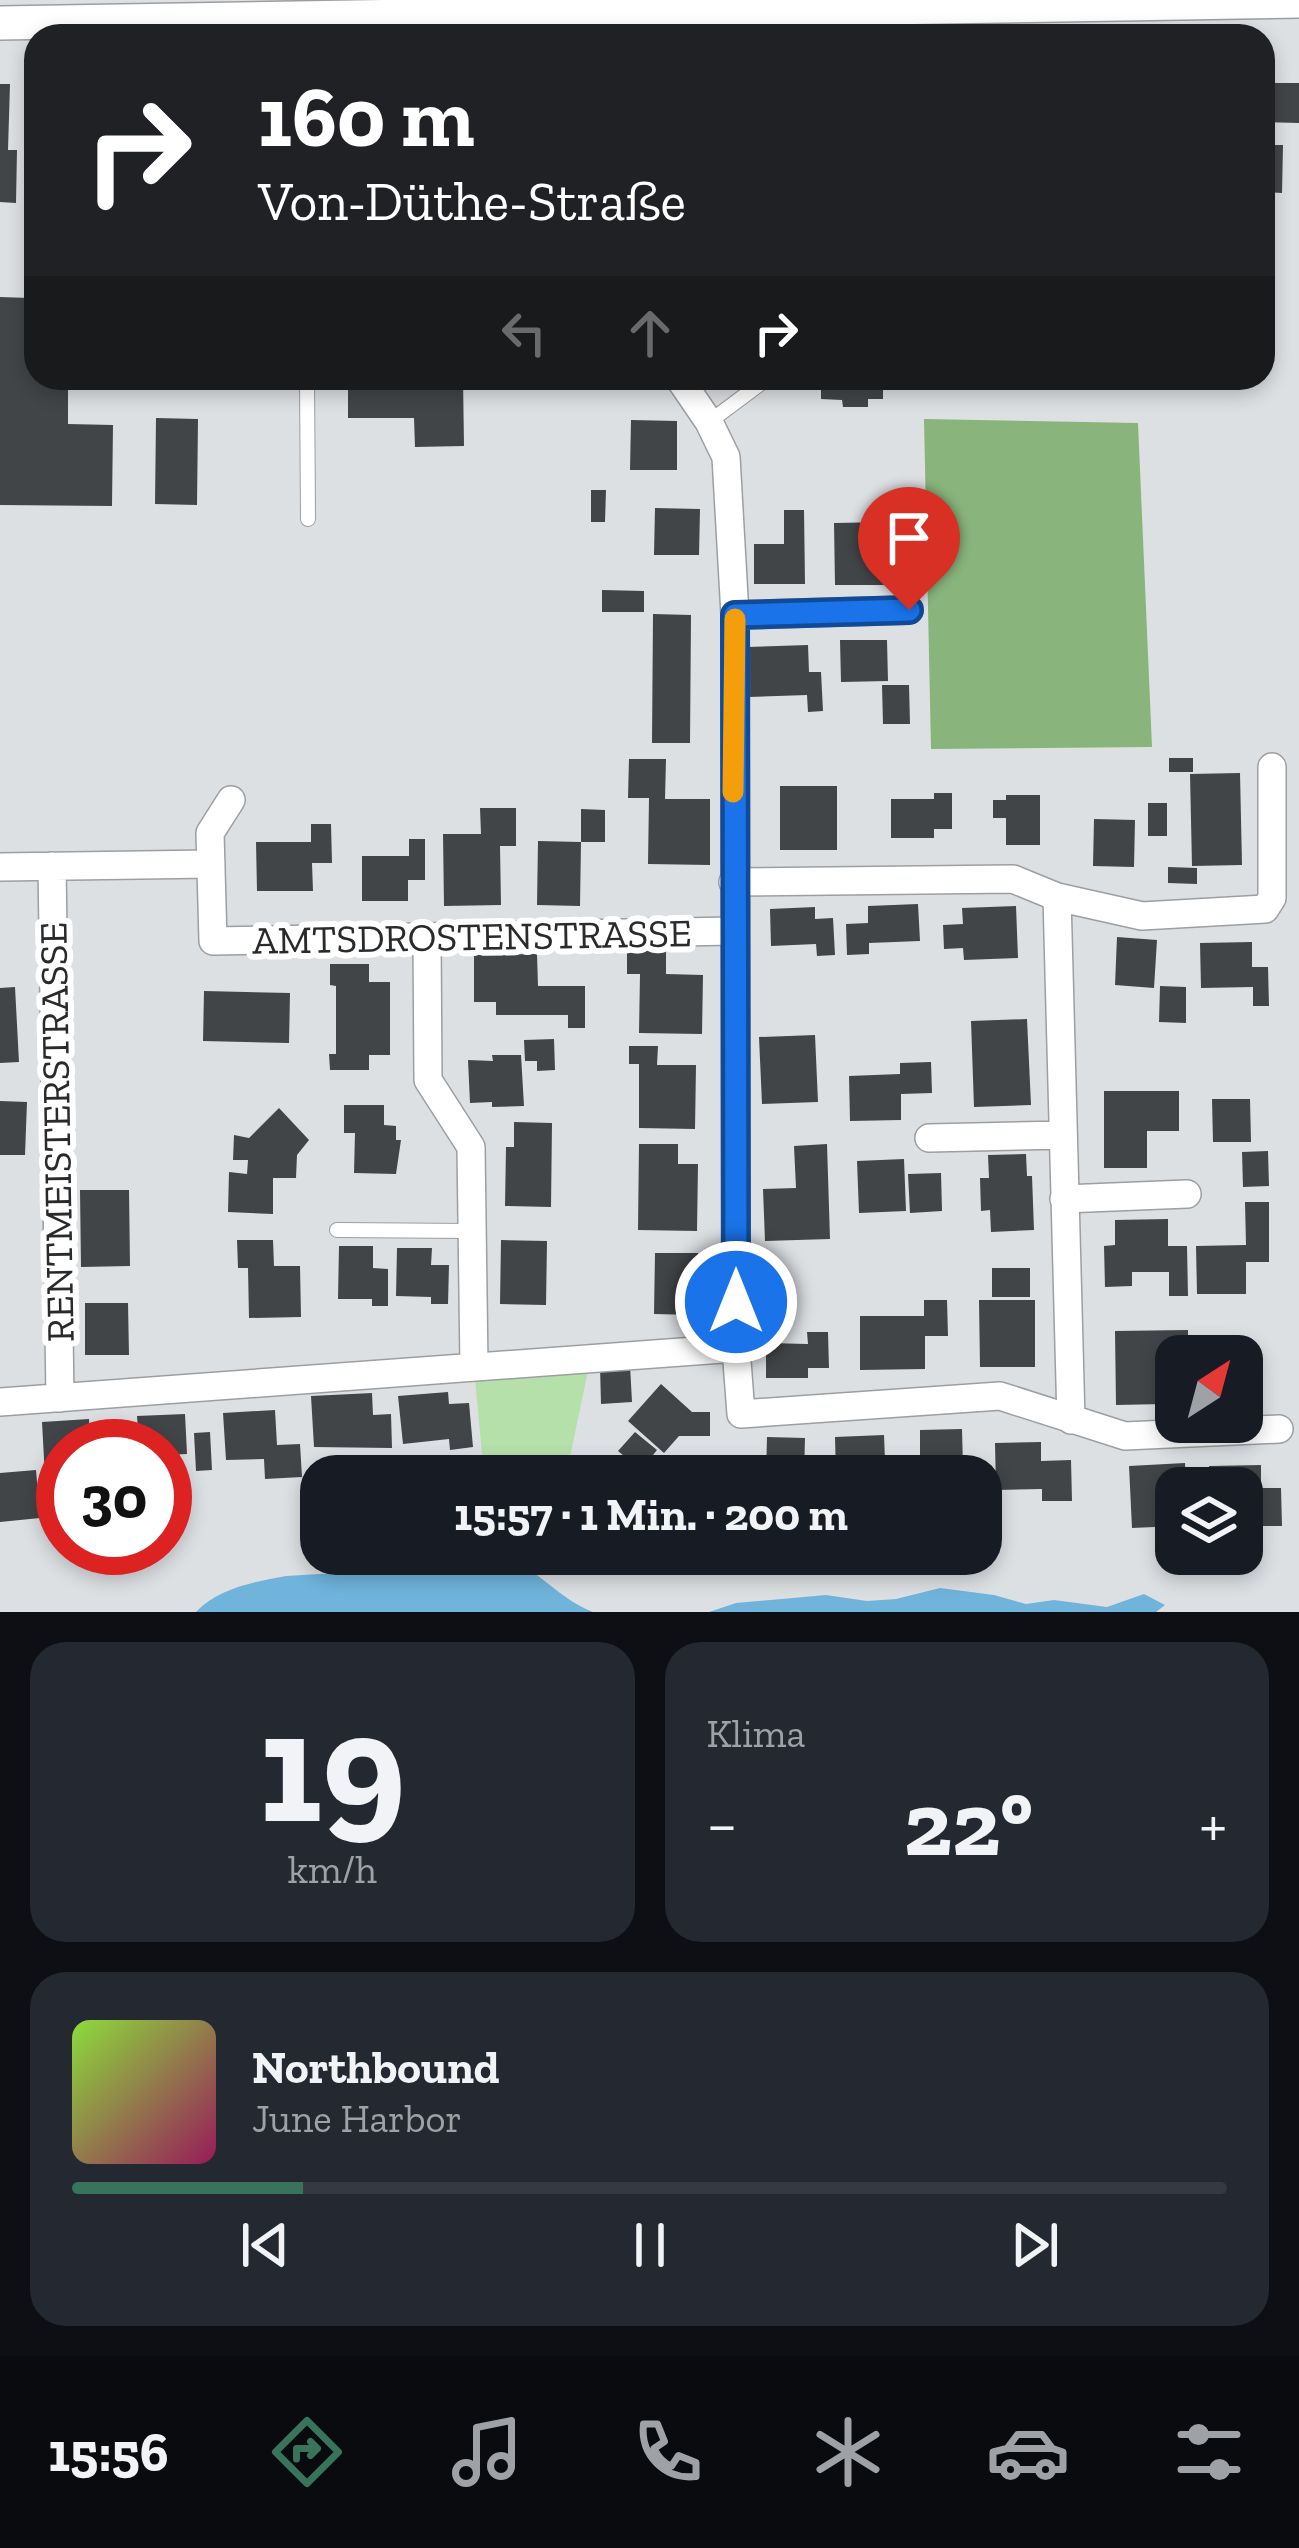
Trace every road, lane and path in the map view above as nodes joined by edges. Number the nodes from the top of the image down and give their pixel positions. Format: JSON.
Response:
{"nodes":[{"id":1,"x":1285,"y":1,"type":"edge"},
{"id":2,"x":1299,"y":1,"type":"edge"},
{"id":3,"x":973,"y":4,"type":"edge"},
{"id":4,"x":685,"y":5,"type":"edge"},
{"id":5,"x":590,"y":6,"type":"edge"},
{"id":6,"x":344,"y":24,"type":"edge"},
{"id":7,"x":643,"y":24,"type":"edge"},
{"id":8,"x":307,"y":390,"type":"edge"},
{"id":9,"x":687,"y":390,"type":"edge"},
{"id":10,"x":752,"y":390,"type":"edge"},
{"id":11,"x":709,"y":422,"type":"junction"},
{"id":12,"x":308,"y":519,"type":"dead end"},
{"id":13,"x":909,"y":610,"type":"dead end"},
{"id":14,"x":735,"y":615,"type":"junction"},
{"id":15,"x":1272,"y":767,"type":"dead end"},
{"id":16,"x":231,"y":800,"type":"dead end"},
{"id":17,"x":211,"y":864,"type":"junction"},
{"id":18,"x":52,"y":866,"type":"junction"},
{"id":19,"x":0,"y":867,"type":"edge"},
{"id":20,"x":733,"y":882,"type":"junction"},
{"id":21,"x":1057,"y":896,"type":"junction"},
{"id":22,"x":733,"y":932,"type":"junction"},
{"id":23,"x":427,"y":938,"type":"junction"},
{"id":24,"x":1062,"y":1135,"type":"junction"},
{"id":25,"x":928,"y":1138,"type":"dead end"},
{"id":26,"x":1187,"y":1194,"type":"dead end"},
{"id":27,"x":1064,"y":1199,"type":"junction"},
{"id":28,"x":337,"y":1230,"type":"dead end"},
{"id":29,"x":470,"y":1231,"type":"junction"},
{"id":30,"x":736,"y":1348,"type":"junction"},
{"id":31,"x":474,"y":1366,"type":"junction"},
{"id":32,"x":60,"y":1398,"type":"junction"},
{"id":33,"x":0,"y":1402,"type":"edge"},
{"id":34,"x":1071,"y":1420,"type":"junction"},
{"id":35,"x":1280,"y":1430,"type":"dead end"}],
"edges":[{"from":1,"to":2,"type":"street"},
{"from":1,"to":3,"type":"street"},
{"from":3,"to":4,"type":"street"},
{"from":4,"to":7,"type":"street"},
{"from":5,"to":6,"type":"street"},
{"from":5,"to":7,"type":"street"},
{"from":8,"to":12,"type":"lane"},
{"from":9,"to":11,"type":"street"},
{"from":10,"to":11,"type":"lane"},
{"from":11,"to":14,"type":"street"},
{"from":13,"to":14,"type":"street"},
{"from":14,"to":20,"type":"street"},
{"from":15,"to":21,"type":"street"},
{"from":16,"to":17,"type":"street","name":"AMTSDROSTENSTRASSE"},
{"from":17,"to":18,"type":"street"},
{"from":17,"to":23,"type":"street","name":"AMTSDROSTENSTRASSE"},
{"from":18,"to":19,"type":"street"},
{"from":18,"to":32,"type":"street","name":"RENTMEISTERSTRASSE"},
{"from":20,"to":21,"type":"street"},
{"from":20,"to":22,"type":"street"},
{"from":21,"to":24,"type":"street"},
{"from":22,"to":23,"type":"street","name":"AMTSDROSTENSTRASSE"},
{"from":22,"to":30,"type":"street"},
{"from":23,"to":29,"type":"street"},
{"from":24,"to":25,"type":"street"},
{"from":24,"to":27,"type":"street"},
{"from":26,"to":27,"type":"street"},
{"from":27,"to":34,"type":"street"},
{"from":28,"to":29,"type":"lane"},
{"from":29,"to":31,"type":"street"},
{"from":30,"to":31,"type":"street"},
{"from":30,"to":34,"type":"street"},
{"from":31,"to":32,"type":"street"},
{"from":32,"to":33,"type":"street"},
{"from":34,"to":35,"type":"street"}]}
